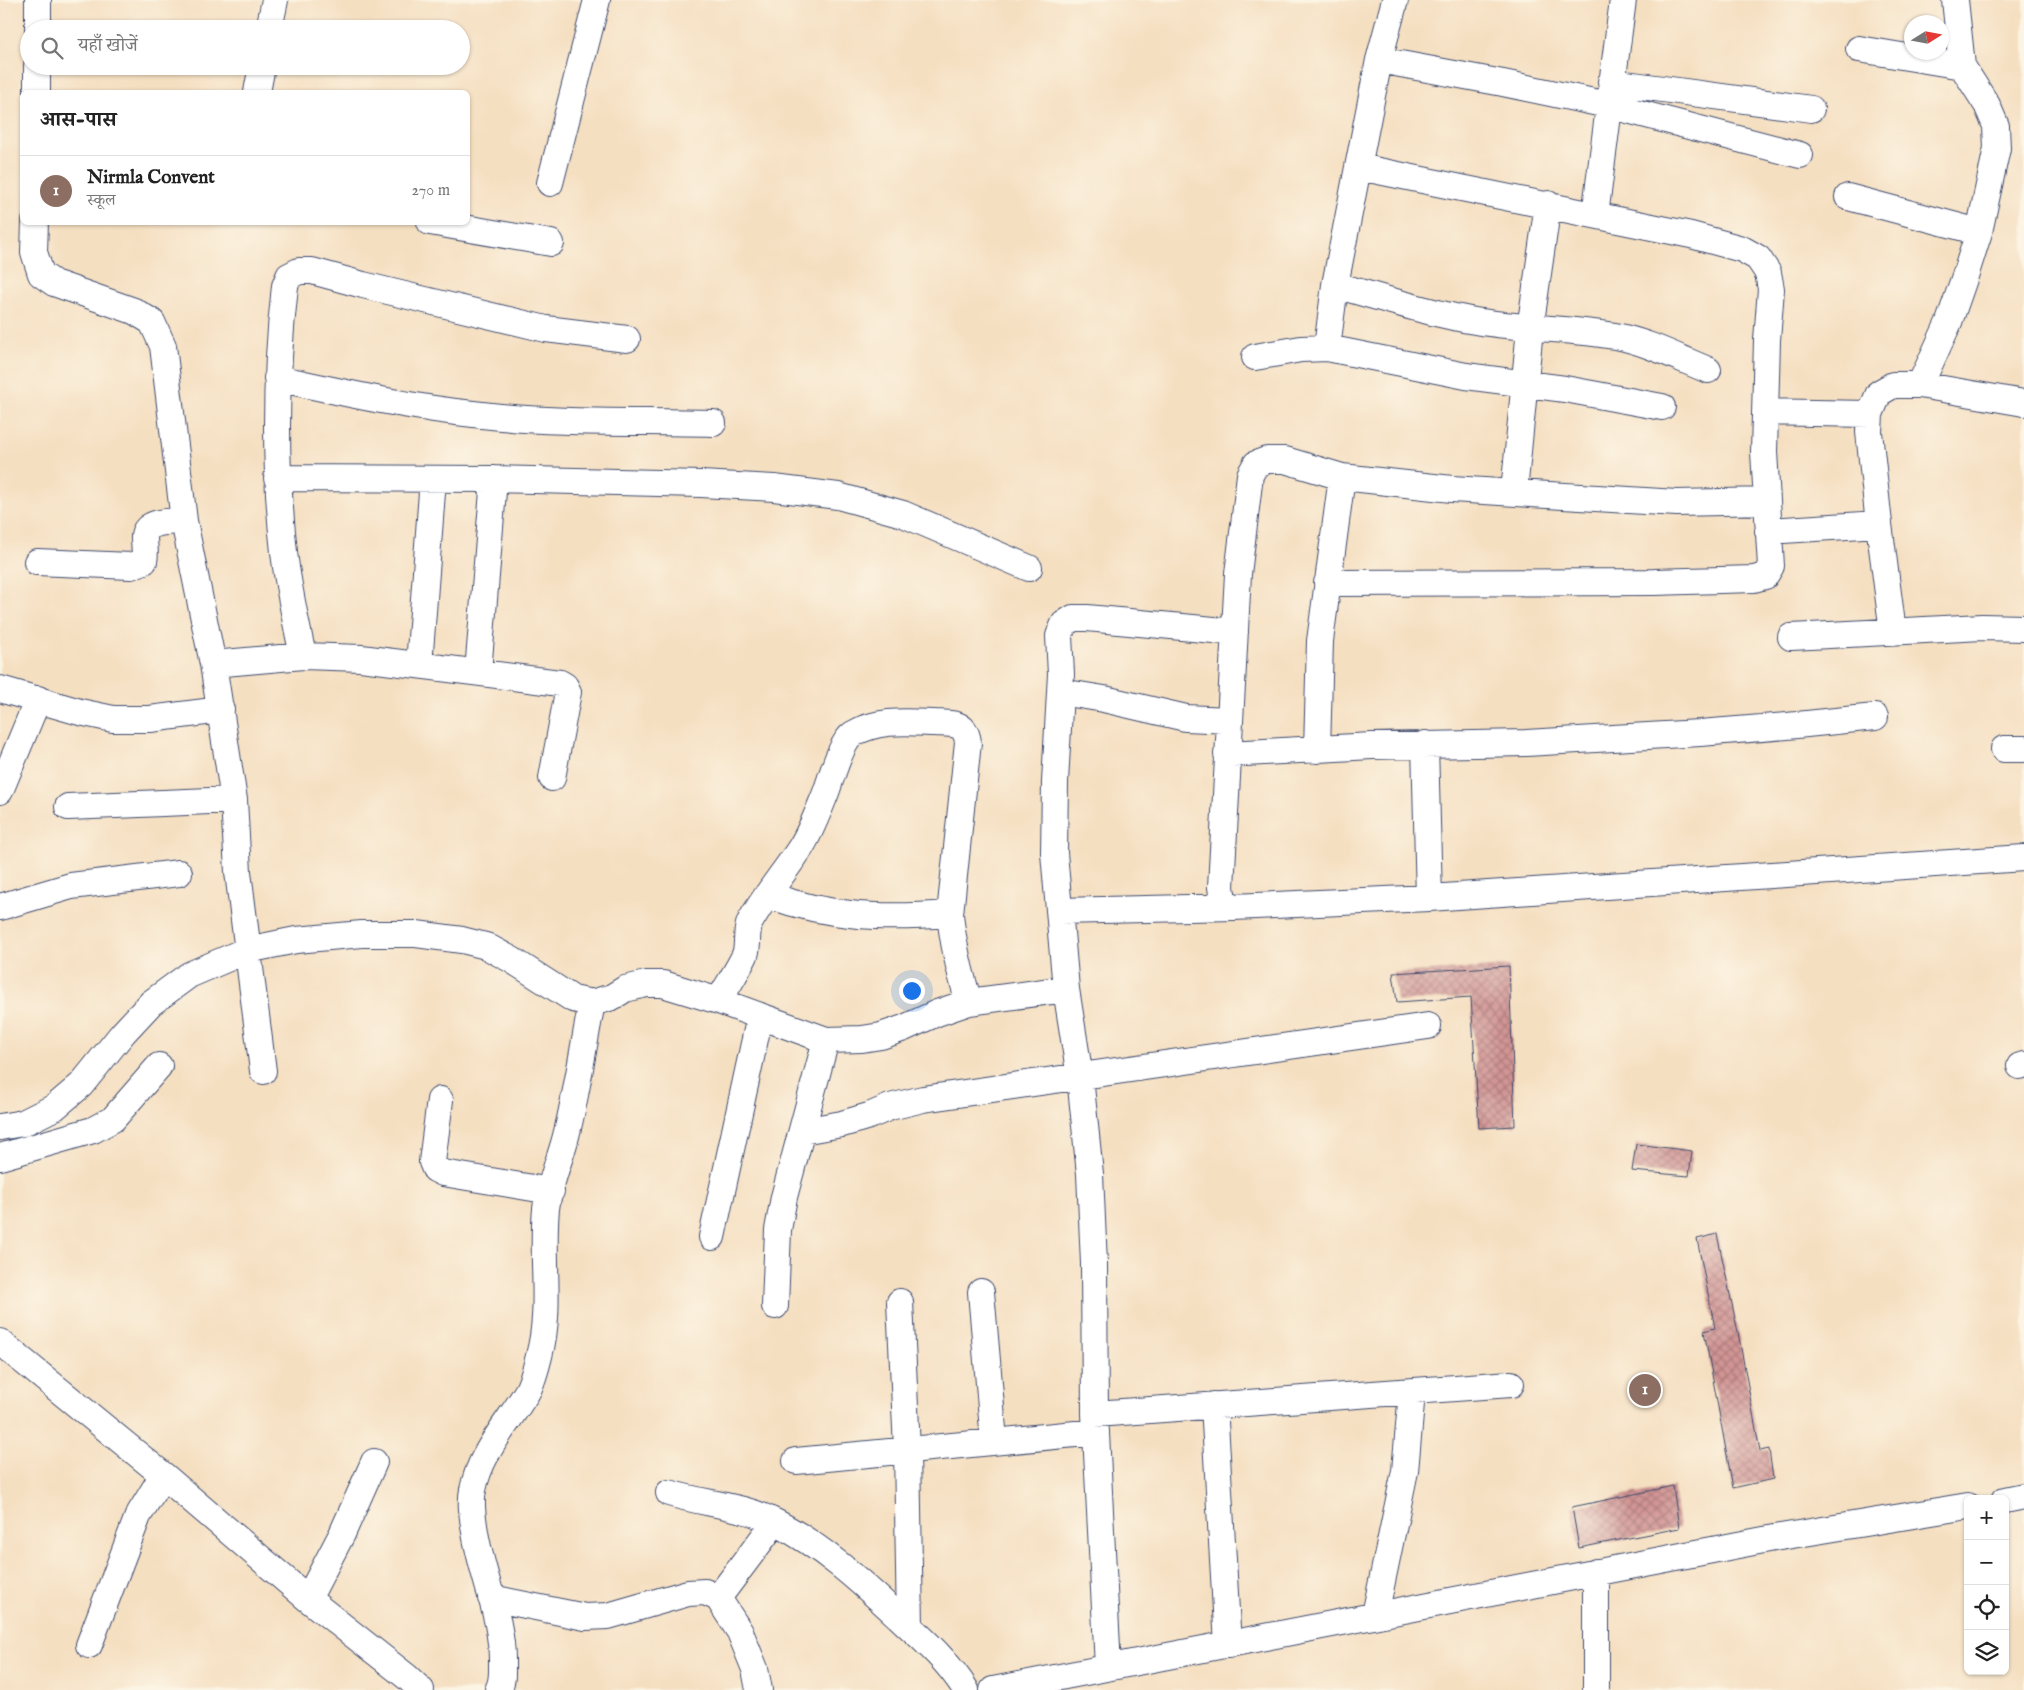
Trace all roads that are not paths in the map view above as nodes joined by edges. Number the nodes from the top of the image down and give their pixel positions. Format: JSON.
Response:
{"nodes":[{"id":1,"x":38,"y":0,"type":"edge"},
{"id":2,"x":275,"y":0,"type":"edge"},
{"id":3,"x":597,"y":0,"type":"edge"},
{"id":4,"x":1395,"y":0,"type":"edge"},
{"id":5,"x":1622,"y":0,"type":"edge"},
{"id":6,"x":1955,"y":0,"type":"edge"},
{"id":7,"x":38,"y":20,"type":"edge"},
{"id":8,"x":271,"y":20,"type":"edge"},
{"id":9,"x":1859,"y":49,"type":"dead end"},
{"id":10,"x":1379,"y":60,"type":"junction"},
{"id":11,"x":1962,"y":66,"type":"junction"},
{"id":12,"x":37,"y":75,"type":"edge"},
{"id":13,"x":260,"y":75,"type":"edge"},
{"id":14,"x":37,"y":90,"type":"edge"},
{"id":15,"x":257,"y":90,"type":"edge"},
{"id":16,"x":1609,"y":93,"type":"junction"},
{"id":17,"x":1811,"y":109,"type":"dead end"},
{"id":18,"x":1800,"y":155,"type":"dead end"},
{"id":19,"x":1359,"y":167,"type":"junction"},
{"id":20,"x":550,"y":183,"type":"dead end"},
{"id":21,"x":1848,"y":197,"type":"dead end"},
{"id":22,"x":1548,"y":204,"type":"junction"},
{"id":23,"x":1595,"y":215,"type":"junction"},
{"id":24,"x":35,"y":225,"type":"edge"},
{"id":25,"x":449,"y":225,"type":"edge"},
{"id":26,"x":1979,"y":232,"type":"junction"},
{"id":27,"x":551,"y":243,"type":"dead end"},
{"id":28,"x":1335,"y":285,"type":"junction"},
{"id":29,"x":1530,"y":329,"type":"junction"},
{"id":30,"x":627,"y":339,"type":"dead end"},
{"id":31,"x":1327,"y":348,"type":"junction"},
{"id":32,"x":1255,"y":357,"type":"dead end"},
{"id":33,"x":1708,"y":370,"type":"dead end"},
{"id":34,"x":277,"y":378,"type":"junction"},
{"id":35,"x":1524,"y":385,"type":"junction"},
{"id":36,"x":1920,"y":385,"type":"junction"},
{"id":37,"x":2024,"y":403,"type":"edge"},
{"id":38,"x":1662,"y":407,"type":"dead end"},
{"id":39,"x":1765,"y":412,"type":"junction"},
{"id":40,"x":1870,"y":414,"type":"junction"},
{"id":41,"x":713,"y":423,"type":"dead end"},
{"id":42,"x":1342,"y":476,"type":"junction"},
{"id":43,"x":277,"y":478,"type":"junction"},
{"id":44,"x":433,"y":479,"type":"junction"},
{"id":45,"x":494,"y":479,"type":"junction"},
{"id":46,"x":1514,"y":492,"type":"junction"},
{"id":47,"x":1767,"y":501,"type":"junction"},
{"id":48,"x":184,"y":521,"type":"junction"},
{"id":49,"x":1879,"y":524,"type":"junction"},
{"id":50,"x":1768,"y":531,"type":"junction"},
{"id":51,"x":38,"y":562,"type":"dead end"},
{"id":52,"x":1029,"y":568,"type":"dead end"},
{"id":53,"x":1327,"y":583,"type":"junction"},
{"id":54,"x":2024,"y":628,"type":"edge"},
{"id":55,"x":1235,"y":632,"type":"junction"},
{"id":56,"x":1893,"y":632,"type":"junction"},
{"id":57,"x":1791,"y":637,"type":"dead end"},
{"id":58,"x":303,"y":656,"type":"junction"},
{"id":59,"x":213,"y":664,"type":"junction"},
{"id":60,"x":419,"y":665,"type":"junction"},
{"id":61,"x":478,"y":672,"type":"junction"},
{"id":62,"x":0,"y":689,"type":"edge"},
{"id":63,"x":1061,"y":692,"type":"junction"},
{"id":64,"x":38,"y":699,"type":"junction"},
{"id":65,"x":221,"y":710,"type":"junction"},
{"id":66,"x":1875,"y":717,"type":"dead end"},
{"id":67,"x":1229,"y":720,"type":"junction"},
{"id":68,"x":1424,"y":744,"type":"junction"},
{"id":69,"x":1318,"y":750,"type":"junction"},
{"id":70,"x":1227,"y":754,"type":"junction"},
{"id":71,"x":552,"y":778,"type":"dead end"},
{"id":72,"x":0,"y":791,"type":"edge"},
{"id":73,"x":234,"y":800,"type":"junction"},
{"id":74,"x":68,"y":807,"type":"dead end"},
{"id":75,"x":2024,"y":858,"type":"edge"},
{"id":76,"x":179,"y":873,"type":"dead end"},
{"id":77,"x":768,"y":895,"type":"junction"},
{"id":78,"x":1429,"y":898,"type":"junction"},
{"id":79,"x":0,"y":907,"type":"edge"},
{"id":80,"x":1233,"y":907,"type":"junction"},
{"id":81,"x":1059,"y":911,"type":"junction"},
{"id":82,"x":950,"y":914,"type":"junction"},
{"id":83,"x":247,"y":950,"type":"junction"},
{"id":84,"x":1066,"y":989,"type":"junction"},
{"id":85,"x":719,"y":1001,"type":"junction"},
{"id":86,"x":969,"y":1002,"type":"junction"},
{"id":87,"x":592,"y":1003,"type":"junction"},
{"id":88,"x":760,"y":1016,"type":"junction"},
{"id":89,"x":1428,"y":1026,"type":"dead end"},
{"id":90,"x":826,"y":1040,"type":"junction"},
{"id":91,"x":159,"y":1066,"type":"dead end"},
{"id":92,"x":263,"y":1071,"type":"dead end"},
{"id":93,"x":1080,"y":1077,"type":"junction"},
{"id":94,"x":440,"y":1100,"type":"dead end"},
{"id":95,"x":0,"y":1127,"type":"edge"},
{"id":96,"x":802,"y":1131,"type":"junction"},
{"id":97,"x":0,"y":1157,"type":"edge"},
{"id":98,"x":550,"y":1192,"type":"junction"},
{"id":99,"x":712,"y":1237,"type":"dead end"},
{"id":100,"x":981,"y":1292,"type":"dead end"},
{"id":101,"x":900,"y":1302,"type":"dead end"},
{"id":102,"x":775,"y":1306,"type":"dead end"},
{"id":103,"x":0,"y":1342,"type":"edge"},
{"id":104,"x":1511,"y":1384,"type":"dead end"},
{"id":105,"x":1412,"y":1392,"type":"junction"},
{"id":106,"x":1214,"y":1405,"type":"junction"},
{"id":107,"x":1096,"y":1423,"type":"junction"},
{"id":108,"x":994,"y":1441,"type":"junction"},
{"id":109,"x":907,"y":1449,"type":"junction"},
{"id":110,"x":796,"y":1461,"type":"dead end"},
{"id":111,"x":374,"y":1462,"type":"dead end"},
{"id":112,"x":163,"y":1475,"type":"junction"},
{"id":113,"x":669,"y":1493,"type":"dead end"},
{"id":114,"x":2024,"y":1496,"type":"edge"},
{"id":115,"x":2009,"y":1499,"type":"edge"},
{"id":116,"x":1964,"y":1507,"type":"edge"},
{"id":117,"x":775,"y":1522,"type":"junction"},
{"id":118,"x":1596,"y":1572,"type":"junction"},
{"id":119,"x":490,"y":1598,"type":"junction"},
{"id":120,"x":718,"y":1598,"type":"junction"},
{"id":121,"x":308,"y":1599,"type":"junction"},
{"id":122,"x":1375,"y":1615,"type":"junction"},
{"id":123,"x":910,"y":1627,"type":"junction"},
{"id":124,"x":89,"y":1645,"type":"dead end"},
{"id":125,"x":1228,"y":1645,"type":"junction"},
{"id":126,"x":1108,"y":1667,"type":"junction"},
{"id":127,"x":421,"y":1690,"type":"edge"},
{"id":128,"x":498,"y":1690,"type":"edge"},
{"id":129,"x":759,"y":1690,"type":"edge"},
{"id":130,"x":966,"y":1690,"type":"edge"},
{"id":131,"x":993,"y":1690,"type":"edge"},
{"id":132,"x":1596,"y":1690,"type":"edge"}],
"edges":[{"from":1,"to":7,"type":"street"},
{"from":2,"to":8,"type":"street"},
{"from":3,"to":20,"type":"street"},
{"from":4,"to":10,"type":"street"},
{"from":5,"to":16,"type":"street"},
{"from":6,"to":11,"type":"street"},
{"from":9,"to":11,"type":"street"},
{"from":10,"to":16,"type":"street"},
{"from":10,"to":19,"type":"street"},
{"from":11,"to":26,"type":"street"},
{"from":12,"to":14,"type":"street"},
{"from":13,"to":15,"type":"street"},
{"from":16,"to":17,"type":"street"},
{"from":16,"to":18,"type":"street"},
{"from":16,"to":23,"type":"street"},
{"from":19,"to":22,"type":"street"},
{"from":19,"to":28,"type":"street"},
{"from":21,"to":26,"type":"street"},
{"from":22,"to":23,"type":"street"},
{"from":22,"to":29,"type":"street"},
{"from":23,"to":39,"type":"street"},
{"from":24,"to":48,"type":"street"},
{"from":25,"to":27,"type":"street"},
{"from":26,"to":36,"type":"street"},
{"from":28,"to":29,"type":"street"},
{"from":28,"to":31,"type":"street"},
{"from":29,"to":33,"type":"street"},
{"from":29,"to":35,"type":"street"},
{"from":30,"to":34,"type":"street"},
{"from":31,"to":32,"type":"street"},
{"from":31,"to":35,"type":"street"},
{"from":34,"to":41,"type":"street"},
{"from":34,"to":43,"type":"street"},
{"from":35,"to":38,"type":"street"},
{"from":35,"to":46,"type":"street"},
{"from":36,"to":37,"type":"street"},
{"from":36,"to":40,"type":"street"},
{"from":39,"to":40,"type":"street"},
{"from":39,"to":47,"type":"street"},
{"from":40,"to":49,"type":"street"},
{"from":42,"to":46,"type":"street"},
{"from":42,"to":53,"type":"street"},
{"from":42,"to":55,"type":"street"},
{"from":43,"to":44,"type":"street"},
{"from":43,"to":58,"type":"street"},
{"from":44,"to":45,"type":"street"},
{"from":44,"to":60,"type":"street"},
{"from":45,"to":52,"type":"street"},
{"from":45,"to":61,"type":"street"},
{"from":46,"to":47,"type":"street"},
{"from":47,"to":50,"type":"street"},
{"from":48,"to":51,"type":"street"},
{"from":48,"to":59,"type":"street"},
{"from":49,"to":50,"type":"street"},
{"from":49,"to":56,"type":"street"},
{"from":50,"to":53,"type":"street"},
{"from":53,"to":69,"type":"street"},
{"from":54,"to":56,"type":"street"},
{"from":55,"to":63,"type":"street"},
{"from":55,"to":67,"type":"street"},
{"from":56,"to":57,"type":"street"},
{"from":58,"to":59,"type":"street"},
{"from":58,"to":60,"type":"street"},
{"from":59,"to":65,"type":"street"},
{"from":60,"to":61,"type":"street"},
{"from":61,"to":71,"type":"street"},
{"from":62,"to":64,"type":"street"},
{"from":63,"to":67,"type":"street"},
{"from":63,"to":81,"type":"street"},
{"from":64,"to":65,"type":"street"},
{"from":64,"to":72,"type":"street"},
{"from":65,"to":73,"type":"street"},
{"from":66,"to":68,"type":"street"},
{"from":67,"to":70,"type":"street"},
{"from":68,"to":69,"type":"street"},
{"from":68,"to":78,"type":"street"},
{"from":69,"to":70,"type":"street"},
{"from":70,"to":80,"type":"street"},
{"from":73,"to":74,"type":"street"},
{"from":73,"to":83,"type":"street"},
{"from":75,"to":78,"type":"street"},
{"from":76,"to":79,"type":"street"},
{"from":77,"to":82,"type":"street"},
{"from":77,"to":82,"type":"street"},
{"from":77,"to":85,"type":"street"},
{"from":78,"to":80,"type":"street"},
{"from":80,"to":81,"type":"street"},
{"from":81,"to":84,"type":"street"},
{"from":82,"to":86,"type":"street"},
{"from":83,"to":87,"type":"street"},
{"from":83,"to":92,"type":"street"},
{"from":83,"to":95,"type":"street"},
{"from":84,"to":86,"type":"street"},
{"from":84,"to":93,"type":"street"},
{"from":85,"to":87,"type":"street"},
{"from":85,"to":88,"type":"street"},
{"from":86,"to":90,"type":"street"},
{"from":87,"to":98,"type":"street"},
{"from":88,"to":90,"type":"street"},
{"from":88,"to":99,"type":"street"},
{"from":89,"to":93,"type":"street"},
{"from":90,"to":96,"type":"street"},
{"from":91,"to":97,"type":"street"},
{"from":93,"to":96,"type":"street"},
{"from":93,"to":107,"type":"street"},
{"from":94,"to":98,"type":"street"},
{"from":96,"to":102,"type":"street"},
{"from":98,"to":119,"type":"street"},
{"from":100,"to":108,"type":"street"},
{"from":101,"to":109,"type":"street"},
{"from":103,"to":112,"type":"street"},
{"from":104,"to":105,"type":"street"},
{"from":105,"to":106,"type":"street"},
{"from":105,"to":122,"type":"street"},
{"from":106,"to":107,"type":"street"},
{"from":106,"to":125,"type":"street"},
{"from":107,"to":108,"type":"street"},
{"from":107,"to":126,"type":"street"},
{"from":108,"to":109,"type":"street"},
{"from":109,"to":110,"type":"street"},
{"from":109,"to":123,"type":"street"},
{"from":111,"to":121,"type":"street"},
{"from":112,"to":121,"type":"street"},
{"from":112,"to":124,"type":"street"},
{"from":113,"to":117,"type":"street"},
{"from":114,"to":115,"type":"street"},
{"from":116,"to":118,"type":"street"},
{"from":117,"to":120,"type":"street"},
{"from":117,"to":123,"type":"street"},
{"from":118,"to":122,"type":"street"},
{"from":118,"to":132,"type":"street"},
{"from":119,"to":120,"type":"street"},
{"from":119,"to":128,"type":"street"},
{"from":120,"to":129,"type":"street"},
{"from":121,"to":127,"type":"street"},
{"from":122,"to":125,"type":"street"},
{"from":123,"to":130,"type":"street"},
{"from":125,"to":126,"type":"street"},
{"from":126,"to":131,"type":"street"}]}
